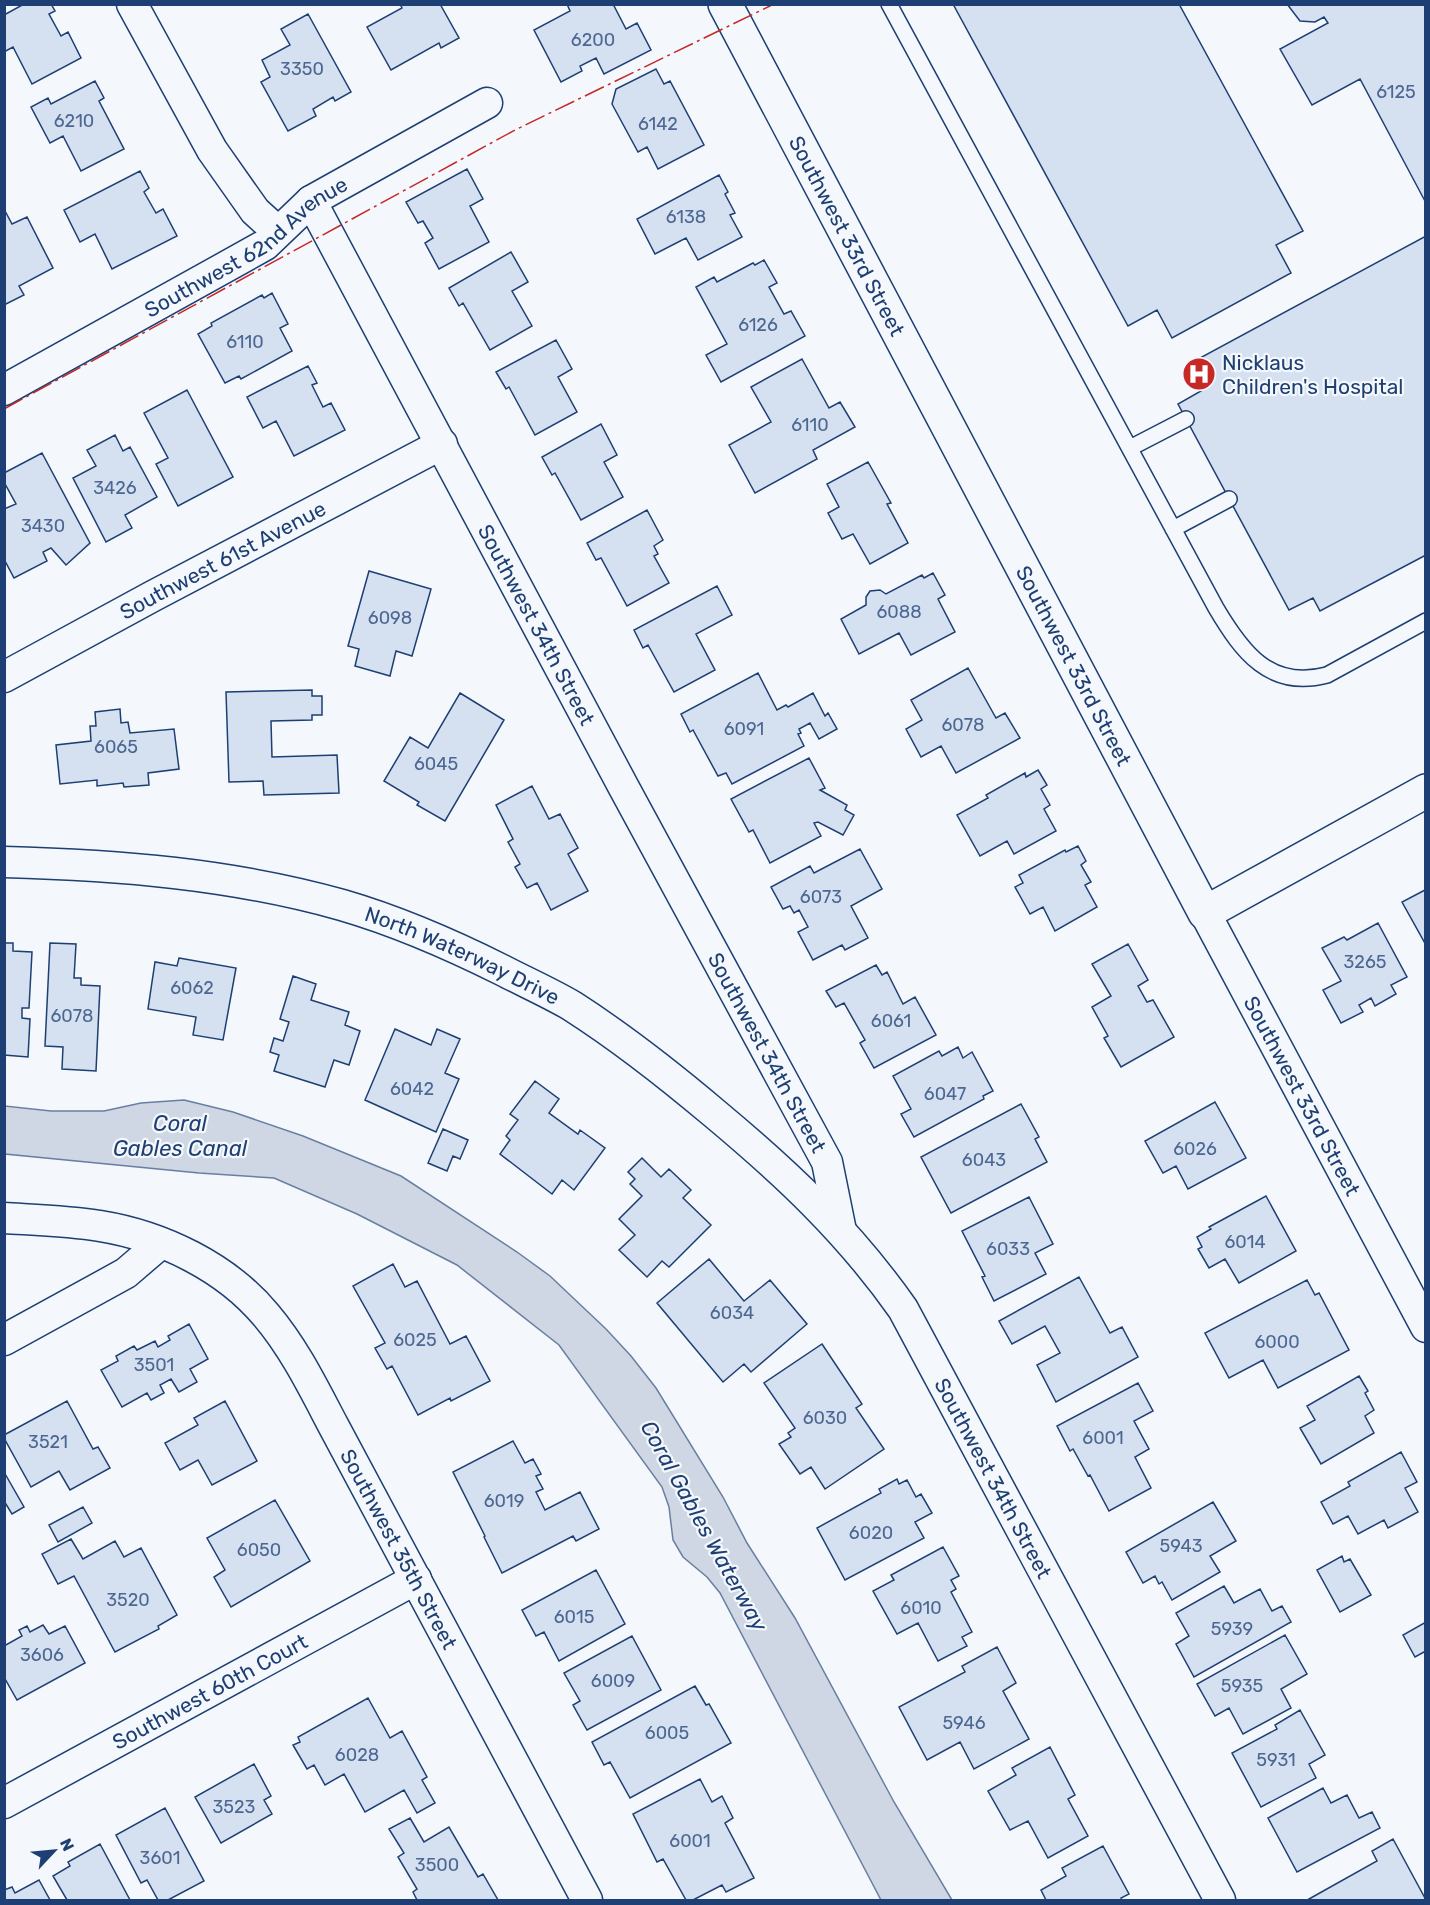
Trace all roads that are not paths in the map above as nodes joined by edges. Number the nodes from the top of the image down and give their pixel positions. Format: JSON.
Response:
{"nodes":[{"id":1,"x":132,"y":4,"type":"edge"},
{"id":2,"x":725,"y":4,"type":"edge"},
{"id":3,"x":889,"y":4,"type":"edge"},
{"id":4,"x":487,"y":103,"type":"dead end"},
{"id":5,"x":311,"y":201,"type":"junction"},
{"id":6,"x":278,"y":231,"type":"junction"},
{"id":7,"x":4,"y":390,"type":"edge"},
{"id":8,"x":1186,"y":419,"type":"dead end"},
{"id":9,"x":442,"y":444,"type":"junction"},
{"id":10,"x":1130,"y":448,"type":"junction"},
{"id":11,"x":1229,"y":499,"type":"dead end"},
{"id":12,"x":1173,"y":529,"type":"junction"},
{"id":13,"x":1425,"y":621,"type":"edge"},
{"id":14,"x":4,"y":677,"type":"edge"},
{"id":15,"x":1425,"y":791,"type":"edge"},
{"id":16,"x":4,"y":862,"type":"edge"},
{"id":17,"x":1205,"y":913,"type":"junction"},
{"id":18,"x":4,"y":1218,"type":"edge"},
{"id":19,"x":841,"y":1232,"type":"junction"},
{"id":20,"x":161,"y":1243,"type":"junction"},
{"id":21,"x":1425,"y":1328,"type":"edge"},
{"id":22,"x":4,"y":1340,"type":"edge"},
{"id":23,"x":416,"y":1579,"type":"junction"},
{"id":24,"x":4,"y":1803,"type":"edge"},
{"id":25,"x":587,"y":1900,"type":"edge"},
{"id":26,"x":1220,"y":1900,"type":"edge"}],
"edges":[{"from":1,"to":6,"type":"street"},
{"from":2,"to":17,"type":"street","name":"Southwest 33rd Street"},
{"from":3,"to":10,"type":"lane"},
{"from":4,"to":5,"type":"street","name":"Southwest 62nd Avenue"},
{"from":5,"to":6,"type":"street","name":"Southwest 62nd Avenue"},
{"from":5,"to":9,"type":"street","name":"Southwest 34th Street"},
{"from":6,"to":7,"type":"street","name":"Southwest 62nd Avenue"},
{"from":8,"to":10,"type":"lane"},
{"from":9,"to":14,"type":"street","name":"Southwest 61st Avenue"},
{"from":9,"to":19,"type":"street","name":"Southwest 34th Street"},
{"from":10,"to":12,"type":"lane"},
{"from":11,"to":12,"type":"lane"},
{"from":12,"to":13,"type":"lane"},
{"from":15,"to":17,"type":"street"},
{"from":16,"to":19,"type":"street","name":"North Waterway Drive"},
{"from":17,"to":21,"type":"street","name":"Southwest 33rd Street"},
{"from":18,"to":20,"type":"street","name":"Southwest 35th Street"},
{"from":19,"to":26,"type":"street","name":"Southwest 34th Street"},
{"from":20,"to":22,"type":"street"},
{"from":20,"to":23,"type":"street","name":"Southwest 35th Street"},
{"from":23,"to":24,"type":"street","name":"Southwest 60th Court"},
{"from":23,"to":25,"type":"street","name":"Southwest 35th Street"}]}
